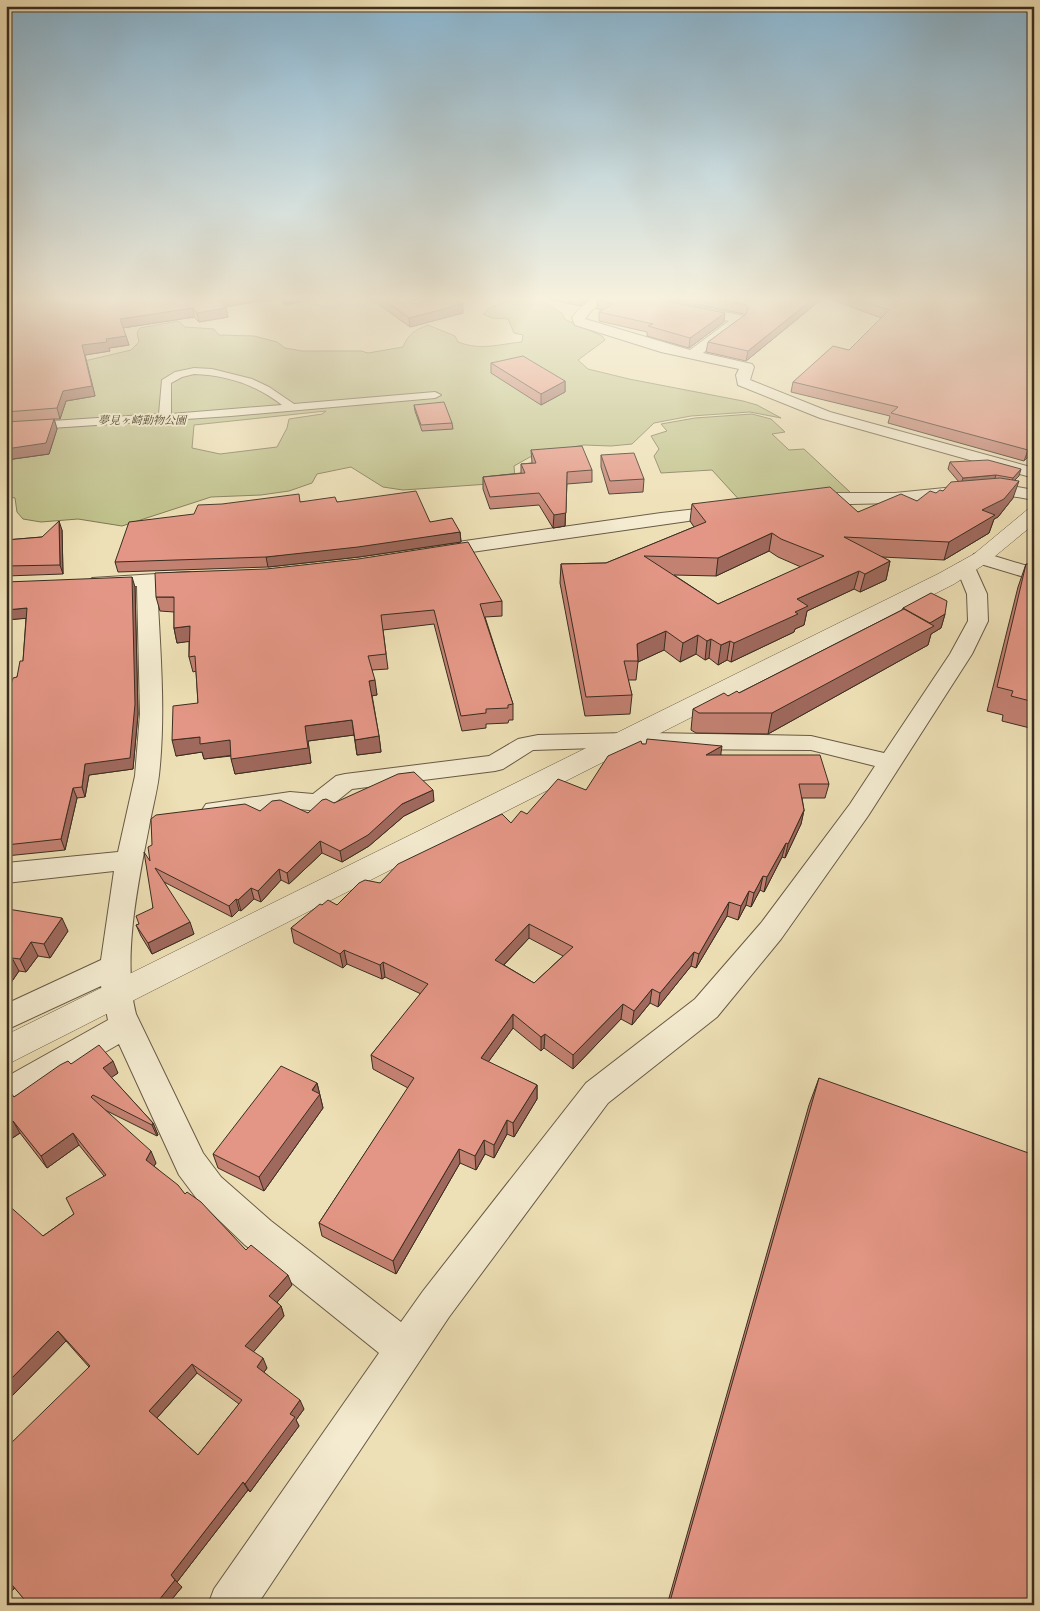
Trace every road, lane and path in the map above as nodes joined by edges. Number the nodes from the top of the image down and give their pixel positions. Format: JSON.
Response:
{"nodes":[{"id":1,"x":180,"y":373,"type":"edge"},
{"id":2,"x":224,"y":373,"type":"edge"},
{"id":3,"x":744,"y":373,"type":"edge"},
{"id":4,"x":435,"y":395,"type":"dead end"},
{"id":5,"x":291,"y":407,"type":"junction"},
{"id":6,"x":164,"y":418,"type":"junction"},
{"id":7,"x":6,"y":428,"type":"edge"},
{"id":8,"x":1034,"y":474,"type":"edge"},
{"id":9,"x":1034,"y":495,"type":"edge"},
{"id":10,"x":786,"y":503,"type":"edge"},
{"id":11,"x":738,"y":510,"type":"edge"},
{"id":12,"x":1034,"y":514,"type":"edge"},
{"id":13,"x":420,"y":554,"type":"edge"},
{"id":14,"x":974,"y":563,"type":"junction"},
{"id":15,"x":1034,"y":574,"type":"edge"},
{"id":16,"x":207,"y":577,"type":"edge"},
{"id":17,"x":147,"y":580,"type":"junction"},
{"id":18,"x":81,"y":582,"type":"edge"},
{"id":19,"x":630,"y":739,"type":"junction"},
{"id":20,"x":890,"y":762,"type":"junction"},
{"id":21,"x":195,"y":812,"type":"edge"},
{"id":22,"x":129,"y":860,"type":"junction"},
{"id":23,"x":6,"y":873,"type":"edge"},
{"id":24,"x":119,"y":996,"type":"junction"},
{"id":25,"x":6,"y":1018,"type":"edge"},
{"id":26,"x":6,"y":1051,"type":"edge"},
{"id":27,"x":6,"y":1093,"type":"edge"},
{"id":28,"x":404,"y":1348,"type":"junction"},
{"id":29,"x":230,"y":1605,"type":"edge"}],
"edges":[{"from":1,"to":6,"type":"street"},
{"from":2,"to":5,"type":"street"},
{"from":3,"to":8,"type":"street"},
{"from":4,"to":5,"type":"street"},
{"from":5,"to":6,"type":"street"},
{"from":6,"to":7,"type":"street"},
{"from":9,"to":10,"type":"street"},
{"from":11,"to":13,"type":"street"},
{"from":12,"to":14,"type":"street"},
{"from":14,"to":15,"type":"street"},
{"from":14,"to":19,"type":"street"},
{"from":14,"to":20,"type":"street"},
{"from":16,"to":17,"type":"street"},
{"from":17,"to":18,"type":"street"},
{"from":17,"to":22,"type":"street"},
{"from":19,"to":20,"type":"street"},
{"from":19,"to":21,"type":"street"},
{"from":19,"to":24,"type":"street"},
{"from":20,"to":28,"type":"street"},
{"from":22,"to":23,"type":"street"},
{"from":22,"to":24,"type":"street"},
{"from":24,"to":25,"type":"street"},
{"from":24,"to":26,"type":"street"},
{"from":24,"to":27,"type":"street"},
{"from":24,"to":28,"type":"street"},
{"from":28,"to":29,"type":"street"}]}
